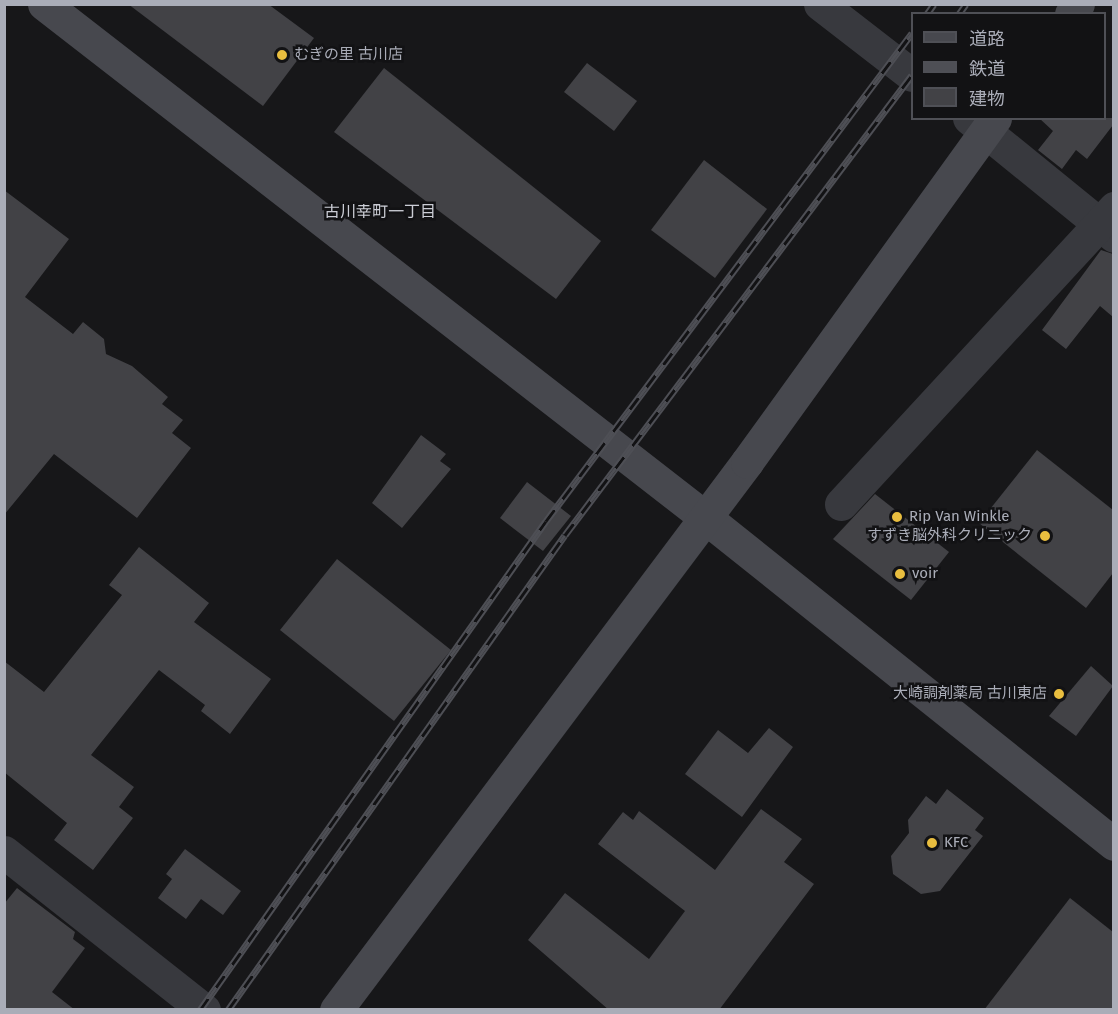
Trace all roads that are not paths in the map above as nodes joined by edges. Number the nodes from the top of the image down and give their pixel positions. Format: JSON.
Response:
{"nodes":[{"id":1,"x":44,"y":4,"type":"edge"},
{"id":2,"x":820,"y":4,"type":"edge"},
{"id":3,"x":911,"y":74,"type":"edge"},
{"id":4,"x":983,"y":123,"type":"edge"},
{"id":5,"x":1109,"y":223,"type":"edge"},
{"id":6,"x":841,"y":504,"type":"dead end"},
{"id":7,"x":706,"y":518,"type":"junction"},
{"id":8,"x":1113,"y":844,"type":"edge"},
{"id":9,"x":4,"y":852,"type":"edge"},
{"id":10,"x":204,"y":1010,"type":"edge"},
{"id":11,"x":336,"y":1010,"type":"edge"}],
"edges":[{"from":1,"to":7,"type":"street"},
{"from":2,"to":3,"type":"street"},
{"from":4,"to":5,"type":"street"},
{"from":4,"to":7,"type":"street"},
{"from":5,"to":6,"type":"street"},
{"from":7,"to":8,"type":"street"},
{"from":7,"to":11,"type":"street"},
{"from":9,"to":10,"type":"street"}]}
